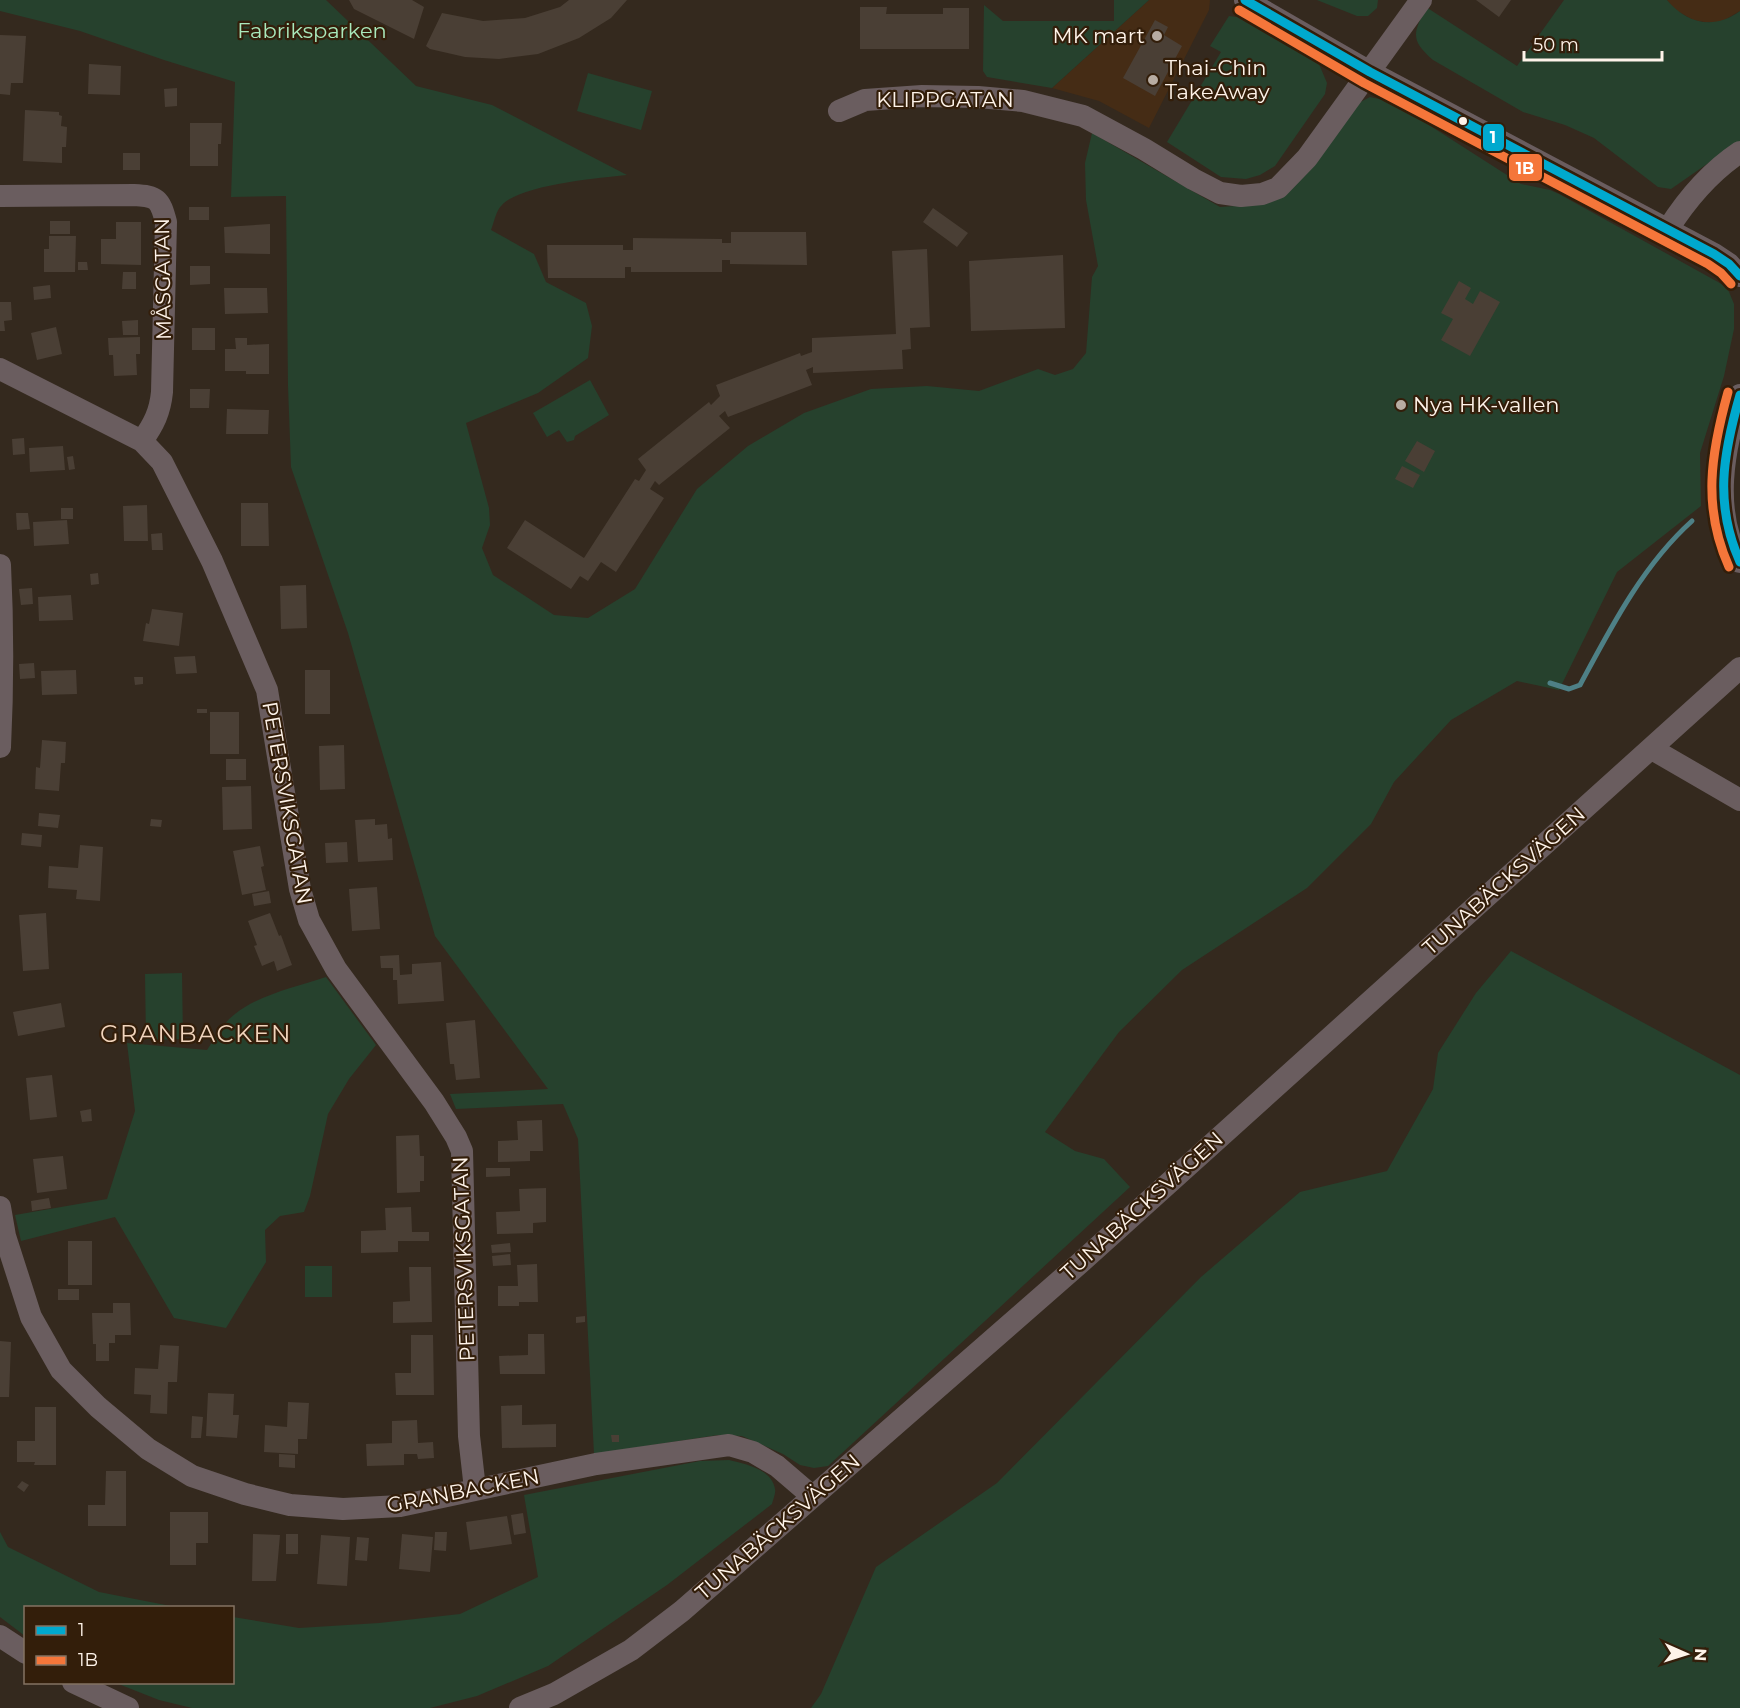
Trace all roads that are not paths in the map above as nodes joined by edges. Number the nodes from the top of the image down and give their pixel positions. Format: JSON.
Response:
{"nodes":[{"id":1,"x":1245,"y":0,"type":"edge"},
{"id":2,"x":1421,"y":0,"type":"edge"},
{"id":3,"x":1370,"y":72,"type":"junction"},
{"id":4,"x":839,"y":111,"type":"dead end"},
{"id":5,"x":1740,"y":152,"type":"edge"},
{"id":6,"x":0,"y":196,"type":"edge"},
{"id":7,"x":1668,"y":229,"type":"junction"},
{"id":8,"x":1740,"y":276,"type":"edge"},
{"id":9,"x":0,"y":369,"type":"edge"},
{"id":10,"x":1740,"y":395,"type":"edge"},
{"id":11,"x":142,"y":441,"type":"junction"},
{"id":12,"x":1740,"y":562,"type":"edge"},
{"id":13,"x":0,"y":565,"type":"edge"},
{"id":14,"x":1740,"y":668,"type":"edge"},
{"id":15,"x":0,"y":747,"type":"edge"},
{"id":16,"x":1652,"y":749,"type":"junction"},
{"id":17,"x":1740,"y":800,"type":"edge"},
{"id":18,"x":0,"y":1207,"type":"edge"},
{"id":19,"x":475,"y":1489,"type":"junction"},
{"id":20,"x":812,"y":1496,"type":"junction"},
{"id":21,"x":0,"y":1636,"type":"edge"},
{"id":22,"x":24,"y":1652,"type":"edge"},
{"id":23,"x":75,"y":1684,"type":"edge"},
{"id":24,"x":128,"y":1708,"type":"edge"},
{"id":25,"x":520,"y":1708,"type":"edge"}],
"edges":[{"from":1,"to":3,"type":"street"},
{"from":2,"to":3,"type":"street","name":"KLIPPGATAN"},
{"from":3,"to":4,"type":"street","name":"KLIPPGATAN"},
{"from":3,"to":7,"type":"street"},
{"from":5,"to":7,"type":"street"},
{"from":6,"to":11,"type":"street","name":"MÅSGATAN"},
{"from":7,"to":8,"type":"street"},
{"from":9,"to":11,"type":"street","name":"PETERSVIKSGATAN"},
{"from":10,"to":12,"type":"street"},
{"from":11,"to":19,"type":"street","name":"PETERSVIKSGATAN"},
{"from":13,"to":15,"type":"street"},
{"from":14,"to":16,"type":"street","name":"TUNABÄCKSVÄGEN"},
{"from":16,"to":17,"type":"street"},
{"from":16,"to":20,"type":"street","name":"TUNABÄCKSVÄGEN"},
{"from":18,"to":19,"type":"street","name":"GRANBACKEN"},
{"from":19,"to":20,"type":"street","name":"GRANBACKEN"},
{"from":20,"to":25,"type":"street","name":"TUNABÄCKSVÄGEN"},
{"from":21,"to":22,"type":"street"},
{"from":23,"to":24,"type":"street"}]}
